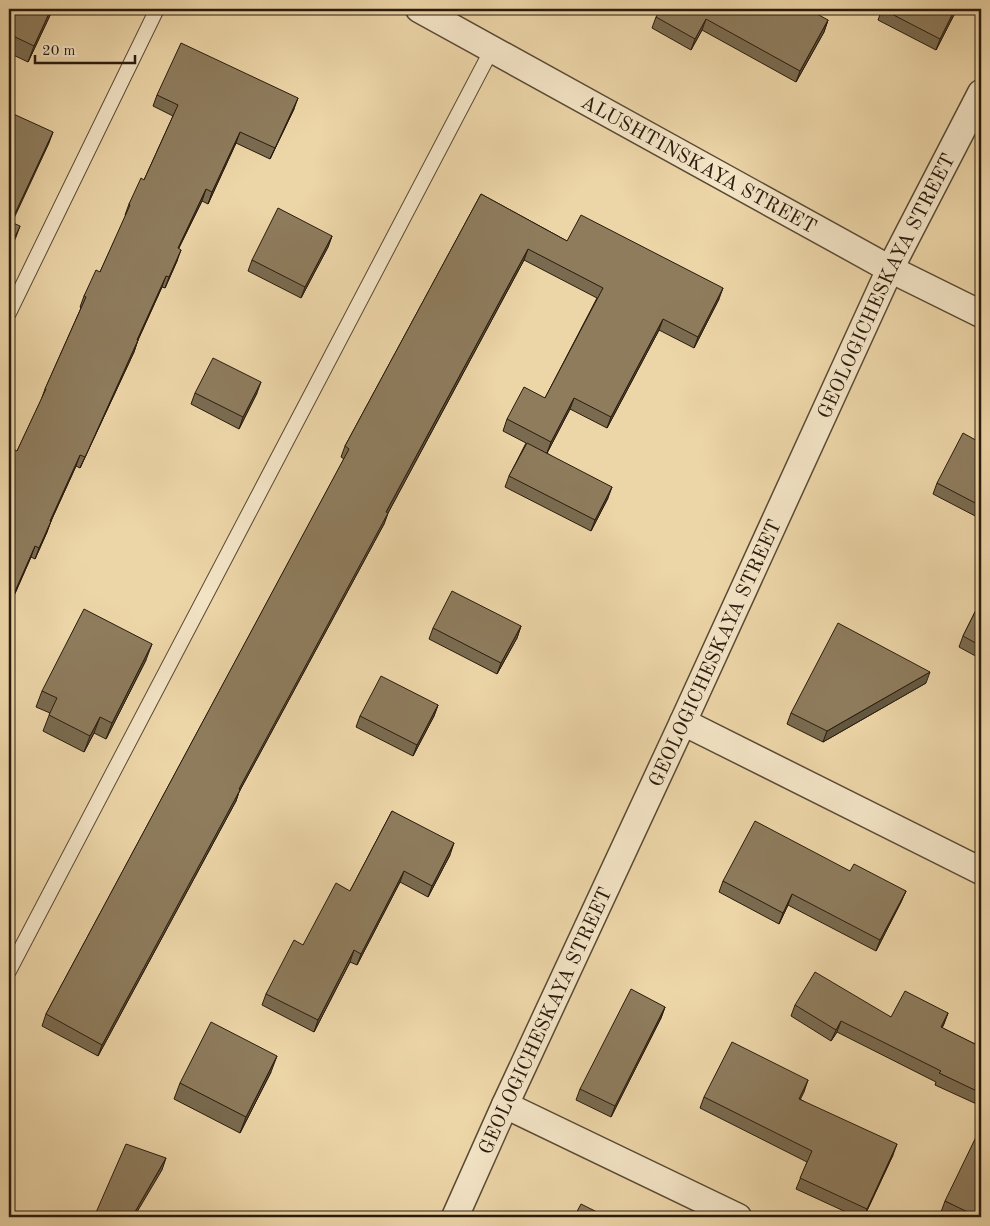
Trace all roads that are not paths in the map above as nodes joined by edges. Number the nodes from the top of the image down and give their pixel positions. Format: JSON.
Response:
{"nodes":[{"id":1,"x":157,"y":9,"type":"edge"},
{"id":2,"x":419,"y":9,"type":"edge"},
{"id":3,"x":492,"y":49,"type":"junction"},
{"id":4,"x":981,"y":93,"type":"edge"},
{"id":5,"x":890,"y":269,"type":"junction"},
{"id":6,"x":9,"y":313,"type":"edge"},
{"id":7,"x":981,"y":314,"type":"edge"},
{"id":8,"x":683,"y":722,"type":"junction"},
{"id":9,"x":981,"y":871,"type":"edge"},
{"id":10,"x":9,"y":971,"type":"edge"},
{"id":11,"x":505,"y":1105,"type":"junction"},
{"id":12,"x":455,"y":1217,"type":"edge"},
{"id":13,"x":738,"y":1217,"type":"edge"}],
"edges":[{"from":1,"to":6,"type":"lane"},
{"from":2,"to":3,"type":"street","name":"ALUSHTINSKAYA STREET"},
{"from":3,"to":5,"type":"street","name":"ALUSHTINSKAYA STREET"},
{"from":3,"to":10,"type":"lane"},
{"from":4,"to":5,"type":"street","name":"GEOLOGICHESKAYA STREET"},
{"from":5,"to":7,"type":"street","name":"ALUSHTINSKAYA STREET"},
{"from":5,"to":8,"type":"street","name":"GEOLOGICHESKAYA STREET"},
{"from":8,"to":9,"type":"street"},
{"from":8,"to":11,"type":"street","name":"GEOLOGICHESKAYA STREET"},
{"from":11,"to":12,"type":"street","name":"GEOLOGICHESKAYA STREET"},
{"from":11,"to":13,"type":"street"}]}
